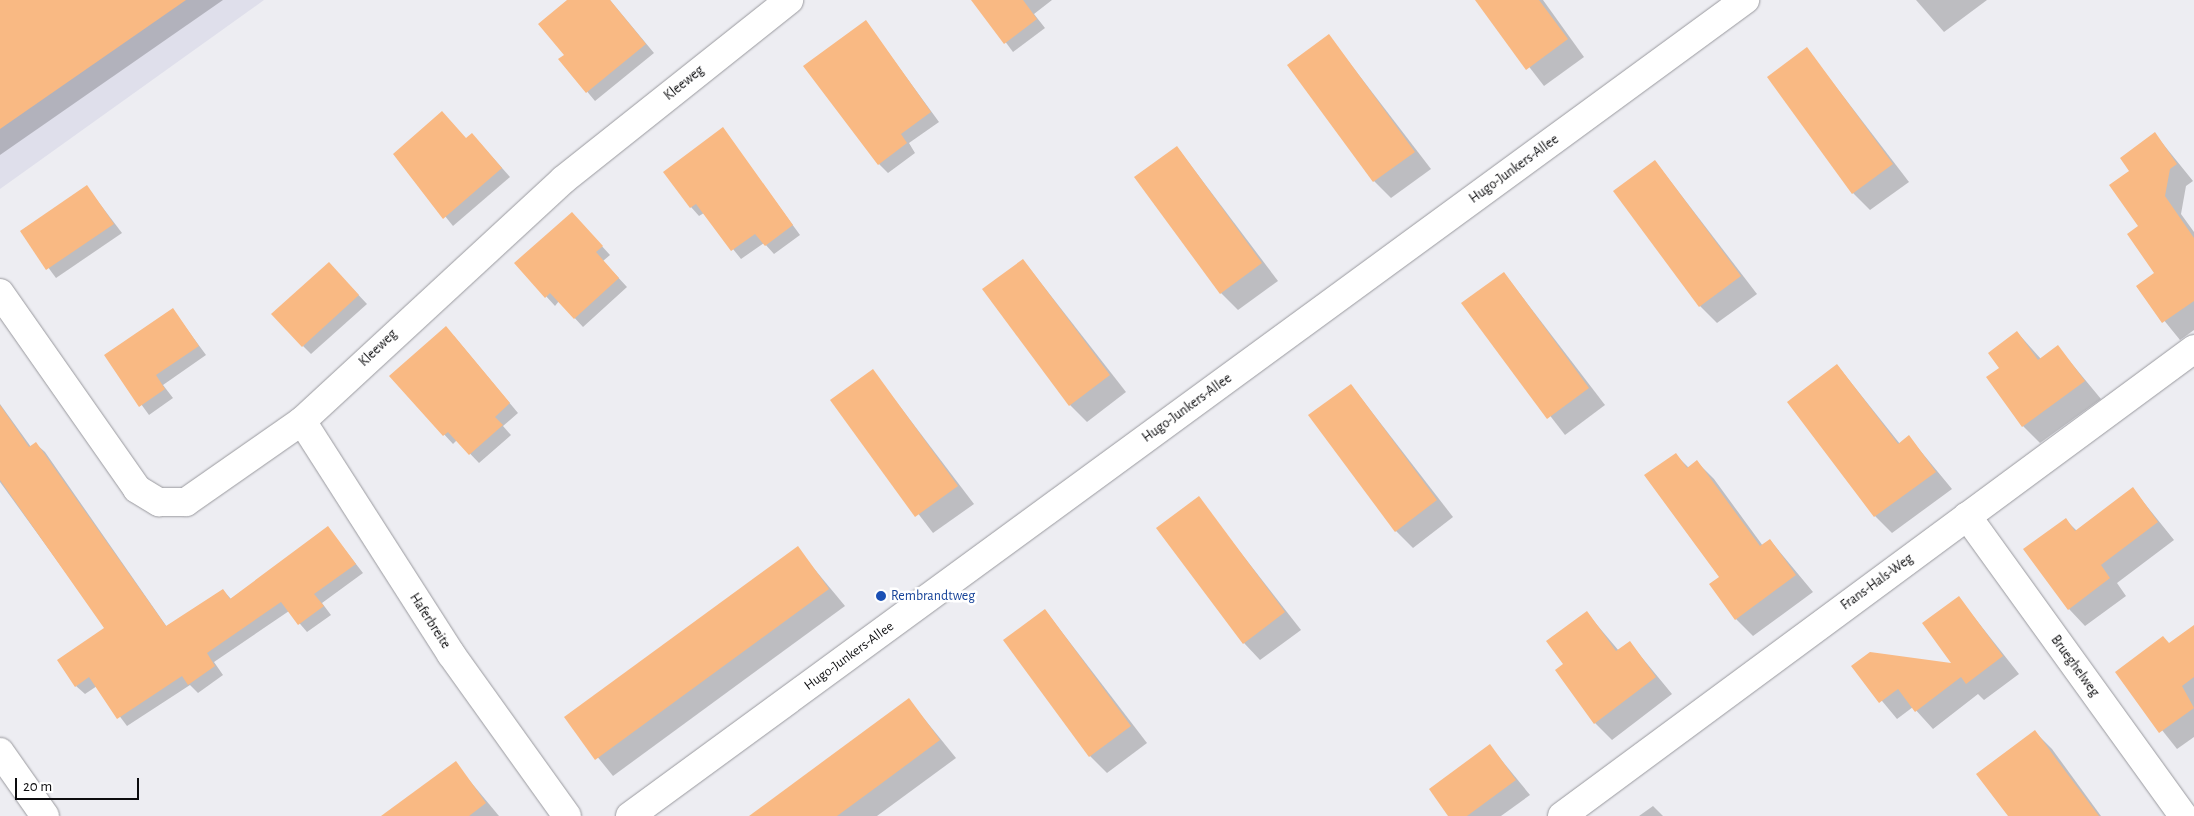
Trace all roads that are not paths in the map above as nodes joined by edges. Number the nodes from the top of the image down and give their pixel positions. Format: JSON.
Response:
{"nodes":[{"id":1,"x":789,"y":0,"type":"edge"},
{"id":2,"x":1745,"y":0,"type":"edge"},
{"id":3,"x":0,"y":293,"type":"edge"},
{"id":4,"x":2194,"y":349,"type":"edge"},
{"id":5,"x":302,"y":421,"type":"junction"},
{"id":6,"x":1967,"y":516,"type":"junction"},
{"id":7,"x":0,"y":752,"type":"edge"},
{"id":8,"x":45,"y":816,"type":"edge"},
{"id":9,"x":566,"y":816,"type":"edge"},
{"id":10,"x":630,"y":816,"type":"edge"},
{"id":11,"x":1562,"y":816,"type":"edge"},
{"id":12,"x":2183,"y":816,"type":"edge"}],
"edges":[{"from":1,"to":5,"type":"street","name":"Kleeweg"},
{"from":2,"to":10,"type":"street","name":"Hugo-Junkers-Allee"},
{"from":3,"to":5,"type":"street","name":"Kleeweg"},
{"from":4,"to":6,"type":"street","name":"Frans-Hals-Weg"},
{"from":5,"to":9,"type":"street","name":"Haferbreite"},
{"from":6,"to":11,"type":"street","name":"Frans-Hals-Weg"},
{"from":6,"to":12,"type":"street","name":"Brueghelweg"},
{"from":7,"to":8,"type":"street"}]}
